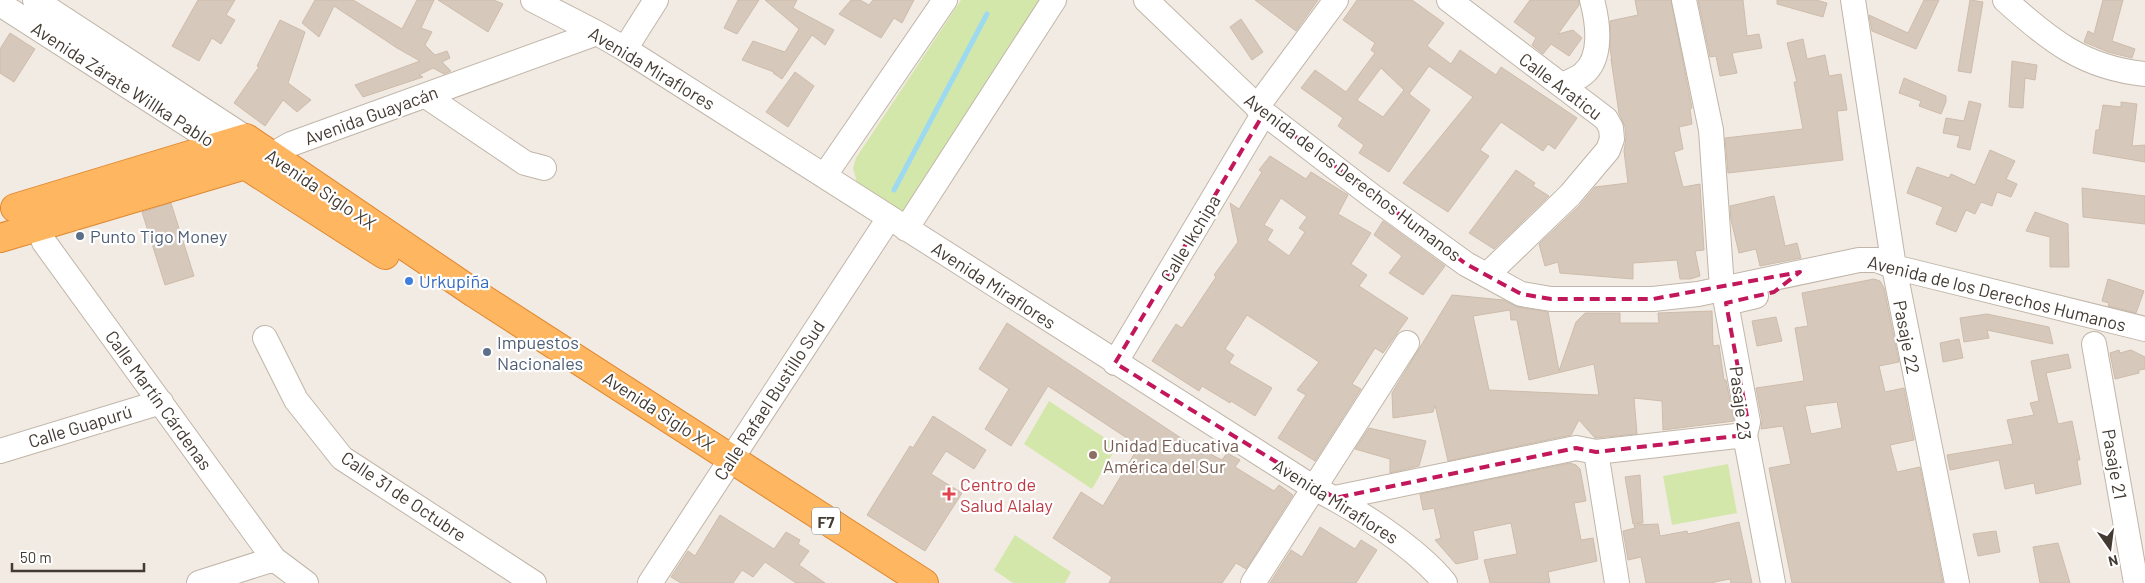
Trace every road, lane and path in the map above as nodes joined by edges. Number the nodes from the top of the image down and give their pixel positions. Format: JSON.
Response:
{"nodes":[{"id":1,"x":35,"y":0,"type":"edge"},
{"id":2,"x":533,"y":0,"type":"edge"},
{"id":3,"x":656,"y":0,"type":"edge"},
{"id":4,"x":945,"y":0,"type":"edge"},
{"id":5,"x":1054,"y":0,"type":"edge"},
{"id":6,"x":1146,"y":0,"type":"edge"},
{"id":7,"x":1336,"y":0,"type":"edge"},
{"id":8,"x":1448,"y":0,"type":"edge"},
{"id":9,"x":1592,"y":0,"type":"edge"},
{"id":10,"x":1684,"y":0,"type":"edge"},
{"id":11,"x":1853,"y":0,"type":"edge"},
{"id":12,"x":2005,"y":0,"type":"edge"},
{"id":13,"x":0,"y":4,"type":"edge"},
{"id":14,"x":597,"y":33,"type":"junction"},
{"id":15,"x":625,"y":49,"type":"junction"},
{"id":16,"x":2145,"y":74,"type":"edge"},
{"id":17,"x":1562,"y":86,"type":"junction"},
{"id":18,"x":426,"y":96,"type":"junction"},
{"id":19,"x":1261,"y":110,"type":"junction"},
{"id":20,"x":237,"y":150,"type":"junction"},
{"id":21,"x":270,"y":156,"type":"junction"},
{"id":22,"x":544,"y":168,"type":"dead end"},
{"id":23,"x":825,"y":174,"type":"junction"},
{"id":24,"x":18,"y":218,"type":"edge"},
{"id":25,"x":897,"y":223,"type":"junction"},
{"id":26,"x":1894,"y":267,"type":"junction"},
{"id":27,"x":1800,"y":272,"type":"junction"},
{"id":28,"x":1487,"y":275,"type":"junction"},
{"id":29,"x":1722,"y":288,"type":"junction"},
{"id":30,"x":2145,"y":330,"type":"edge"},
{"id":31,"x":265,"y":338,"type":"dead end"},
{"id":32,"x":1407,"y":343,"type":"dead end"},
{"id":33,"x":2094,"y":344,"type":"dead end"},
{"id":34,"x":1116,"y":363,"type":"junction"},
{"id":35,"x":161,"y":402,"type":"junction"},
{"id":36,"x":1744,"y":435,"type":"junction"},
{"id":37,"x":0,"y":451,"type":"edge"},
{"id":38,"x":1596,"y":452,"type":"junction"},
{"id":39,"x":726,"y":465,"type":"junction"},
{"id":40,"x":1325,"y":493,"type":"junction"},
{"id":41,"x":274,"y":559,"type":"junction"},
{"id":42,"x":199,"y":583,"type":"edge"},
{"id":43,"x":306,"y":583,"type":"edge"},
{"id":44,"x":534,"y":583,"type":"edge"},
{"id":45,"x":650,"y":583,"type":"edge"},
{"id":46,"x":889,"y":583,"type":"edge"},
{"id":47,"x":924,"y":583,"type":"edge"},
{"id":48,"x":1253,"y":583,"type":"edge"},
{"id":49,"x":1445,"y":583,"type":"edge"},
{"id":50,"x":1617,"y":583,"type":"edge"},
{"id":51,"x":1773,"y":583,"type":"edge"},
{"id":52,"x":1957,"y":583,"type":"edge"},
{"id":53,"x":2136,"y":583,"type":"edge"}],
"edges":[{"from":1,"to":20,"type":"street","name":"Avenida Zárate Willka Pablo"},
{"from":2,"to":14,"type":"street","name":"Avenida Miraflores"},
{"from":3,"to":15,"type":"street"},
{"from":4,"to":23,"type":"street"},
{"from":5,"to":25,"type":"street","name":"Calle Rafael Bustillo Sud"},
{"from":6,"to":19,"type":"street","name":"Avenida de los Derechos Humanos"},
{"from":7,"to":19,"type":"street","name":"Calle Ikchipa"},
{"from":8,"to":17,"type":"street","name":"Calle Araticu"},
{"from":9,"to":17,"type":"street"},
{"from":10,"to":29,"type":"street"},
{"from":11,"to":26,"type":"street","name":"Pasaje 22"},
{"from":12,"to":16,"type":"street"},
{"from":13,"to":20,"type":"street","name":"Avenida Zárate Willka Pablo"},
{"from":14,"to":15,"type":"street","name":"Avenida Miraflores"},
{"from":14,"to":18,"type":"street","name":"Avenida Guayacán"},
{"from":15,"to":23,"type":"street","name":"Avenida Miraflores"},
{"from":17,"to":28,"type":"street","name":"Calle Araticu"},
{"from":18,"to":21,"type":"street","name":"Avenida Guayacán"},
{"from":18,"to":22,"type":"street"},
{"from":19,"to":28,"type":"street","name":"Avenida de los Derechos Humanos"},
{"from":19,"to":34,"type":"street","name":"Calle Ikchipa"},
{"from":20,"to":21,"type":"highway","name":"Avenida Siglo XX"},
{"from":20,"to":24,"type":"highway"},
{"from":20,"to":39,"type":"highway","name":"Avenida Siglo XX"},
{"from":21,"to":39,"type":"highway","name":"Avenida Siglo XX"},
{"from":23,"to":25,"type":"street","name":"Avenida Miraflores"},
{"from":24,"to":35,"type":"street","name":"Calle Martín Cárdenas"},
{"from":25,"to":34,"type":"street","name":"Avenida Miraflores"},
{"from":25,"to":39,"type":"street","name":"Calle Rafael Bustillo Sud"},
{"from":26,"to":27,"type":"street","name":"Avenida de los Derechos Humanos"},
{"from":26,"to":30,"type":"street","name":"Avenida de los Derechos Humanos"},
{"from":26,"to":52,"type":"street","name":"Pasaje 22"},
{"from":27,"to":29,"type":"street","name":"Avenida de los Derechos Humanos"},
{"from":27,"to":36,"type":"street","name":"Pasaje 23"},
{"from":28,"to":29,"type":"street","name":"Avenida de los Derechos Humanos"},
{"from":31,"to":44,"type":"street","name":"Calle 31 de Octubre"},
{"from":32,"to":40,"type":"street"},
{"from":33,"to":53,"type":"street","name":"Pasaje 21"},
{"from":34,"to":40,"type":"street","name":"Avenida Miraflores"},
{"from":35,"to":37,"type":"street","name":"Calle Guapurú"},
{"from":35,"to":41,"type":"street","name":"Calle Martín Cárdenas"},
{"from":36,"to":38,"type":"street"},
{"from":36,"to":51,"type":"street","name":"Pasaje 23"},
{"from":38,"to":40,"type":"street"},
{"from":38,"to":50,"type":"street"},
{"from":39,"to":45,"type":"street","name":"Calle Rafael Bustillo Sud"},
{"from":39,"to":46,"type":"highway","name":"Avenida Siglo XX","number":"F7"},
{"from":39,"to":47,"type":"highway","name":"Avenida Siglo XX","number":"F7"},
{"from":40,"to":48,"type":"street"},
{"from":40,"to":49,"type":"street","name":"Avenida Miraflores"},
{"from":41,"to":42,"type":"street"},
{"from":41,"to":43,"type":"street","name":"Calle Martín Cárdenas"}]}
